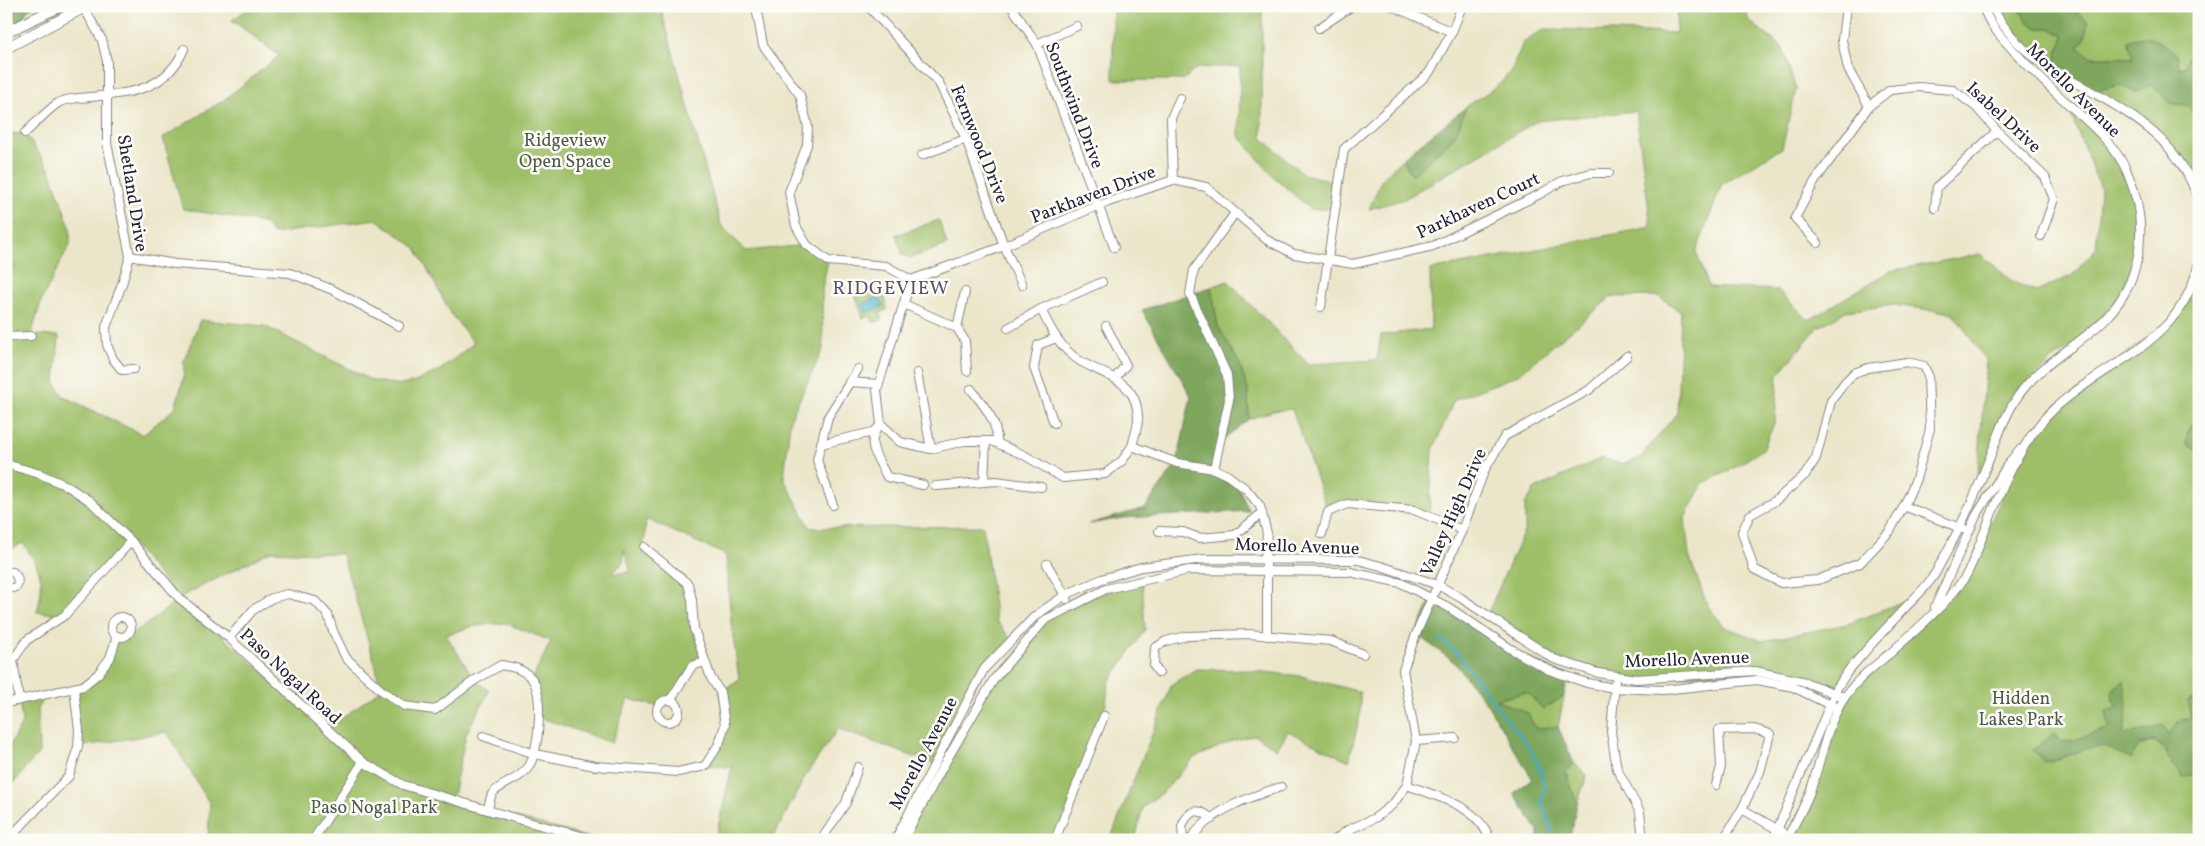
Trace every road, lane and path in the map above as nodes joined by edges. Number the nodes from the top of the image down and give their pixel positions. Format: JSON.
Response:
{"nodes":[{"id":1,"x":61,"y":6,"type":"edge"},
{"id":2,"x":761,"y":6,"type":"edge"},
{"id":3,"x":868,"y":6,"type":"edge"},
{"id":4,"x":1011,"y":6,"type":"edge"},
{"id":5,"x":1352,"y":6,"type":"edge"},
{"id":6,"x":1392,"y":6,"type":"edge"},
{"id":7,"x":1462,"y":6,"type":"edge"},
{"id":8,"x":1846,"y":6,"type":"edge"},
{"id":9,"x":1982,"y":6,"type":"edge"},
{"id":10,"x":1993,"y":6,"type":"edge"},
{"id":11,"x":84,"y":7,"type":"edge"},
{"id":12,"x":1077,"y":26,"type":"dead end"},
{"id":13,"x":1319,"y":28,"type":"dead end"},
{"id":14,"x":6,"y":32,"type":"edge"},
{"id":15,"x":1452,"y":32,"type":"junction"},
{"id":16,"x":1037,"y":44,"type":"junction"},
{"id":17,"x":6,"y":48,"type":"edge"},
{"id":18,"x":184,"y":49,"type":"dead end"},
{"id":19,"x":107,"y":95,"type":"junction"},
{"id":20,"x":1180,"y":98,"type":"dead end"},
{"id":21,"x":1869,"y":106,"type":"junction"},
{"id":22,"x":1997,"y":131,"type":"junction"},
{"id":23,"x":25,"y":133,"type":"dead end"},
{"id":24,"x":966,"y":139,"type":"junction"},
{"id":25,"x":922,"y":155,"type":"dead end"},
{"id":26,"x":1608,"y":173,"type":"dead end"},
{"id":27,"x":1173,"y":180,"type":"junction"},
{"id":28,"x":2199,"y":203,"type":"edge"},
{"id":29,"x":1097,"y":206,"type":"junction"},
{"id":30,"x":1935,"y":208,"type":"dead end"},
{"id":31,"x":1234,"y":213,"type":"junction"},
{"id":32,"x":2041,"y":236,"type":"dead end"},
{"id":33,"x":1818,"y":243,"type":"dead end"},
{"id":34,"x":1004,"y":246,"type":"junction"},
{"id":35,"x":1114,"y":247,"type":"dead end"},
{"id":36,"x":130,"y":256,"type":"junction"},
{"id":37,"x":1329,"y":261,"type":"junction"},
{"id":38,"x":2199,"y":262,"type":"edge"},
{"id":39,"x":912,"y":280,"type":"junction"},
{"id":40,"x":1102,"y":282,"type":"dead end"},
{"id":41,"x":1022,"y":285,"type":"dead end"},
{"id":42,"x":965,"y":292,"type":"dead end"},
{"id":43,"x":904,"y":304,"type":"junction"},
{"id":44,"x":1321,"y":307,"type":"dead end"},
{"id":45,"x":1041,"y":309,"type":"junction"},
{"id":46,"x":399,"y":326,"type":"dead end"},
{"id":47,"x":1106,"y":326,"type":"dead end"},
{"id":48,"x":958,"y":328,"type":"junction"},
{"id":49,"x":1008,"y":328,"type":"dead end"},
{"id":50,"x":31,"y":336,"type":"dead end"},
{"id":51,"x":6,"y":337,"type":"edge"},
{"id":52,"x":1056,"y":338,"type":"junction"},
{"id":53,"x":1627,"y":356,"type":"dead end"},
{"id":54,"x":134,"y":369,"type":"dead end"},
{"id":55,"x":858,"y":369,"type":"dead end"},
{"id":56,"x":967,"y":371,"type":"dead end"},
{"id":57,"x":917,"y":373,"type":"dead end"},
{"id":58,"x":1115,"y":378,"type":"junction"},
{"id":59,"x":850,"y":382,"type":"junction"},
{"id":60,"x":879,"y":384,"type":"junction"},
{"id":61,"x":971,"y":389,"type":"dead end"},
{"id":62,"x":881,"y":424,"type":"junction"},
{"id":63,"x":1054,"y":424,"type":"dead end"},
{"id":64,"x":873,"y":432,"type":"junction"},
{"id":65,"x":2032,"y":433,"type":"junction"},
{"id":66,"x":986,"y":441,"type":"junction"},
{"id":67,"x":997,"y":443,"type":"junction"},
{"id":68,"x":821,"y":444,"type":"junction"},
{"id":69,"x":1132,"y":446,"type":"junction"},
{"id":70,"x":931,"y":449,"type":"junction"},
{"id":71,"x":6,"y":464,"type":"edge"},
{"id":72,"x":1214,"y":470,"type":"junction"},
{"id":73,"x":984,"y":482,"type":"junction"},
{"id":74,"x":923,"y":485,"type":"dead end"},
{"id":75,"x":936,"y":486,"type":"dead end"},
{"id":76,"x":1041,"y":487,"type":"dead end"},
{"id":77,"x":833,"y":505,"type":"dead end"},
{"id":78,"x":1904,"y":506,"type":"junction"},
{"id":79,"x":1262,"y":512,"type":"junction"},
{"id":80,"x":1959,"y":527,"type":"junction"},
{"id":81,"x":1462,"y":530,"type":"junction"},
{"id":82,"x":1969,"y":531,"type":"junction"},
{"id":83,"x":1159,"y":532,"type":"dead end"},
{"id":84,"x":1322,"y":534,"type":"dead end"},
{"id":85,"x":131,"y":541,"type":"junction"},
{"id":86,"x":644,"y":547,"type":"dead end"},
{"id":87,"x":1265,"y":559,"type":"junction"},
{"id":88,"x":1047,"y":564,"type":"dead end"},
{"id":89,"x":6,"y":572,"type":"edge"},
{"id":90,"x":1267,"y":572,"type":"junction"},
{"id":91,"x":1438,"y":585,"type":"junction"},
{"id":92,"x":6,"y":588,"type":"edge"},
{"id":93,"x":1065,"y":595,"type":"junction"},
{"id":94,"x":1432,"y":598,"type":"junction"},
{"id":95,"x":1070,"y":605,"type":"junction"},
{"id":96,"x":1931,"y":615,"type":"junction"},
{"id":97,"x":117,"y":636,"type":"dead end"},
{"id":98,"x":1267,"y":636,"type":"junction"},
{"id":99,"x":229,"y":638,"type":"junction"},
{"id":100,"x":1363,"y":654,"type":"dead end"},
{"id":101,"x":705,"y":662,"type":"junction"},
{"id":102,"x":1159,"y":673,"type":"dead end"},
{"id":103,"x":1615,"y":677,"type":"junction"},
{"id":104,"x":1614,"y":688,"type":"junction"},
{"id":105,"x":74,"y":689,"type":"junction"},
{"id":106,"x":1834,"y":693,"type":"junction"},
{"id":107,"x":1844,"y":697,"type":"junction"},
{"id":108,"x":671,"y":699,"type":"dead end"},
{"id":109,"x":19,"y":700,"type":"junction"},
{"id":110,"x":6,"y":703,"type":"edge"},
{"id":111,"x":1830,"y":703,"type":"junction"},
{"id":112,"x":1838,"y":709,"type":"junction"},
{"id":113,"x":1104,"y":716,"type":"dead end"},
{"id":114,"x":483,"y":736,"type":"dead end"},
{"id":115,"x":1455,"y":738,"type":"dead end"},
{"id":116,"x":1416,"y":741,"type":"junction"},
{"id":117,"x":535,"y":754,"type":"junction"},
{"id":118,"x":363,"y":762,"type":"junction"},
{"id":119,"x":858,"y":767,"type":"dead end"},
{"id":120,"x":1408,"y":785,"type":"junction"},
{"id":121,"x":1716,"y":785,"type":"dead end"},
{"id":122,"x":1281,"y":787,"type":"dead end"},
{"id":123,"x":488,"y":809,"type":"junction"},
{"id":124,"x":1742,"y":809,"type":"junction"},
{"id":125,"x":1212,"y":819,"type":"junction"},
{"id":126,"x":1348,"y":830,"type":"junction"},
{"id":127,"x":1778,"y":830,"type":"junction"},
{"id":128,"x":1787,"y":838,"type":"edge"},
{"id":129,"x":15,"y":840,"type":"edge"},
{"id":130,"x":313,"y":840,"type":"edge"},
{"id":131,"x":597,"y":840,"type":"edge"},
{"id":132,"x":821,"y":840,"type":"edge"},
{"id":133,"x":895,"y":840,"type":"edge"},
{"id":134,"x":903,"y":840,"type":"edge"},
{"id":135,"x":1055,"y":840,"type":"edge"},
{"id":136,"x":1183,"y":840,"type":"edge"},
{"id":137,"x":1190,"y":840,"type":"edge"},
{"id":138,"x":1335,"y":840,"type":"edge"},
{"id":139,"x":1352,"y":840,"type":"edge"},
{"id":140,"x":1490,"y":840,"type":"edge"},
{"id":141,"x":1643,"y":840,"type":"edge"},
{"id":142,"x":1722,"y":840,"type":"edge"},
{"id":143,"x":1773,"y":840,"type":"edge"}],
"edges":[{"from":1,"to":14,"type":"main road"},
{"from":2,"to":39,"type":"street"},
{"from":3,"to":24,"type":"street","name":"Fernwood Drive"},
{"from":4,"to":16,"type":"street","name":"Southwind Drive"},
{"from":5,"to":13,"type":"street"},
{"from":6,"to":15,"type":"street"},
{"from":7,"to":15,"type":"street"},
{"from":8,"to":21,"type":"street"},
{"from":9,"to":80,"type":"street","name":"Morello Avenue"},
{"from":10,"to":28,"type":"street","name":"Morello Avenue"},
{"from":11,"to":17,"type":"main road"},
{"from":11,"to":19,"type":"street","name":"Shetland Drive"},
{"from":12,"to":16,"type":"street"},
{"from":15,"to":37,"type":"street"},
{"from":16,"to":29,"type":"street","name":"Southwind Drive"},
{"from":18,"to":19,"type":"street"},
{"from":19,"to":23,"type":"street"},
{"from":19,"to":36,"type":"street","name":"Shetland Drive"},
{"from":20,"to":27,"type":"street"},
{"from":21,"to":22,"type":"street","name":"Isabel Drive"},
{"from":21,"to":33,"type":"street","name":"Isabel Drive"},
{"from":22,"to":30,"type":"street"},
{"from":22,"to":32,"type":"street","name":"Isabel Drive"},
{"from":24,"to":25,"type":"street"},
{"from":24,"to":34,"type":"street","name":"Fernwood Drive"},
{"from":26,"to":37,"type":"street","name":"Parkhaven Court"},
{"from":27,"to":29,"type":"street","name":"Parkhaven Drive"},
{"from":27,"to":31,"type":"street","name":"Parkhaven Drive"},
{"from":29,"to":34,"type":"street","name":"Parkhaven Drive"},
{"from":29,"to":35,"type":"street","name":"Southwind Drive"},
{"from":31,"to":37,"type":"street","name":"Parkhaven Drive"},
{"from":31,"to":72,"type":"street"},
{"from":34,"to":39,"type":"street","name":"Parkhaven Drive"},
{"from":34,"to":41,"type":"street","name":"Fernwood Drive"},
{"from":36,"to":46,"type":"street"},
{"from":36,"to":54,"type":"street","name":"Shetland Drive"},
{"from":37,"to":44,"type":"street"},
{"from":38,"to":65,"type":"street"},
{"from":39,"to":43,"type":"street"},
{"from":40,"to":45,"type":"street"},
{"from":42,"to":48,"type":"street"},
{"from":43,"to":48,"type":"street"},
{"from":43,"to":60,"type":"street"},
{"from":45,"to":49,"type":"street"},
{"from":45,"to":52,"type":"street"},
{"from":47,"to":58,"type":"street"},
{"from":48,"to":56,"type":"street"},
{"from":50,"to":51,"type":"street"},
{"from":52,"to":58,"type":"street"},
{"from":52,"to":63,"type":"street"},
{"from":53,"to":81,"type":"street","name":"Valley High Drive"},
{"from":55,"to":59,"type":"street"},
{"from":57,"to":70,"type":"street"},
{"from":58,"to":69,"type":"street"},
{"from":59,"to":60,"type":"street"},
{"from":59,"to":68,"type":"street"},
{"from":60,"to":62,"type":"street"},
{"from":61,"to":67,"type":"street"},
{"from":62,"to":64,"type":"street"},
{"from":62,"to":70,"type":"street"},
{"from":64,"to":68,"type":"street"},
{"from":64,"to":74,"type":"street"},
{"from":65,"to":82,"type":"street"},
{"from":65,"to":96,"type":"street"},
{"from":66,"to":67,"type":"street"},
{"from":66,"to":70,"type":"street"},
{"from":66,"to":73,"type":"street"},
{"from":67,"to":69,"type":"street"},
{"from":68,"to":77,"type":"street"},
{"from":69,"to":72,"type":"street"},
{"from":71,"to":85,"type":"street","name":"Paso Nogal Road"},
{"from":72,"to":79,"type":"street"},
{"from":73,"to":75,"type":"street"},
{"from":73,"to":76,"type":"street"},
{"from":78,"to":78,"type":"street"},
{"from":78,"to":80,"type":"street"},
{"from":79,"to":83,"type":"street"},
{"from":79,"to":87,"type":"street"},
{"from":80,"to":82,"type":"street"},
{"from":80,"to":106,"type":"street","name":"Morello Avenue"},
{"from":81,"to":84,"type":"street"},
{"from":81,"to":91,"type":"street","name":"Valley High Drive"},
{"from":82,"to":96,"type":"street"},
{"from":85,"to":99,"type":"street","name":"Paso Nogal Road"},
{"from":85,"to":109,"type":"street"},
{"from":86,"to":101,"type":"street"},
{"from":87,"to":90,"type":"street"},
{"from":87,"to":91,"type":"street","name":"Morello Avenue"},
{"from":87,"to":93,"type":"street","name":"Morello Avenue"},
{"from":88,"to":93,"type":"street"},
{"from":89,"to":92,"type":"street"},
{"from":90,"to":94,"type":"street","name":"Morello Avenue"},
{"from":90,"to":95,"type":"street","name":"Morello Avenue"},
{"from":90,"to":98,"type":"street"},
{"from":91,"to":94,"type":"street","name":"Valley High Drive"},
{"from":91,"to":103,"type":"street","name":"Morello Avenue"},
{"from":93,"to":95,"type":"street"},
{"from":93,"to":133,"type":"street","name":"Morello Avenue"},
{"from":94,"to":104,"type":"street","name":"Morello Avenue"},
{"from":94,"to":116,"type":"street","name":"Valley High Drive"},
{"from":95,"to":134,"type":"street","name":"Morello Avenue"},
{"from":96,"to":107,"type":"street"},
{"from":97,"to":105,"type":"street"},
{"from":98,"to":100,"type":"street"},
{"from":98,"to":102,"type":"street"},
{"from":99,"to":117,"type":"street"},
{"from":99,"to":118,"type":"street","name":"Paso Nogal Road"},
{"from":101,"to":108,"type":"street"},
{"from":101,"to":117,"type":"street"},
{"from":103,"to":104,"type":"street"},
{"from":103,"to":106,"type":"street","name":"Morello Avenue"},
{"from":104,"to":111,"type":"street","name":"Morello Avenue"},
{"from":104,"to":141,"type":"street"},
{"from":105,"to":109,"type":"street"},
{"from":105,"to":129,"type":"street"},
{"from":106,"to":107,"type":"street","name":"Morello Avenue"},
{"from":106,"to":111,"type":"street","name":"Morello Avenue"},
{"from":107,"to":112,"type":"street"},
{"from":109,"to":110,"type":"street"},
{"from":111,"to":112,"type":"street","name":"Morello Avenue"},
{"from":111,"to":127,"type":"street","name":"Morello Avenue"},
{"from":112,"to":128,"type":"street"},
{"from":113,"to":135,"type":"street"},
{"from":114,"to":117,"type":"street"},
{"from":115,"to":116,"type":"street"},
{"from":116,"to":120,"type":"street"},
{"from":117,"to":123,"type":"street"},
{"from":118,"to":123,"type":"street","name":"Paso Nogal Road"},
{"from":118,"to":130,"type":"street"},
{"from":119,"to":132,"type":"street"},
{"from":120,"to":126,"type":"street"},
{"from":120,"to":140,"type":"street"},
{"from":121,"to":124,"type":"street"},
{"from":122,"to":125,"type":"street"},
{"from":123,"to":131,"type":"street","name":"Paso Nogal Road"},
{"from":124,"to":127,"type":"street"},
{"from":124,"to":142,"type":"street"},
{"from":125,"to":136,"type":"street"},
{"from":125,"to":137,"type":"street"},
{"from":126,"to":138,"type":"street"},
{"from":126,"to":139,"type":"street"},
{"from":127,"to":128,"type":"street"},
{"from":127,"to":143,"type":"street","name":"Morello Avenue"}]}
